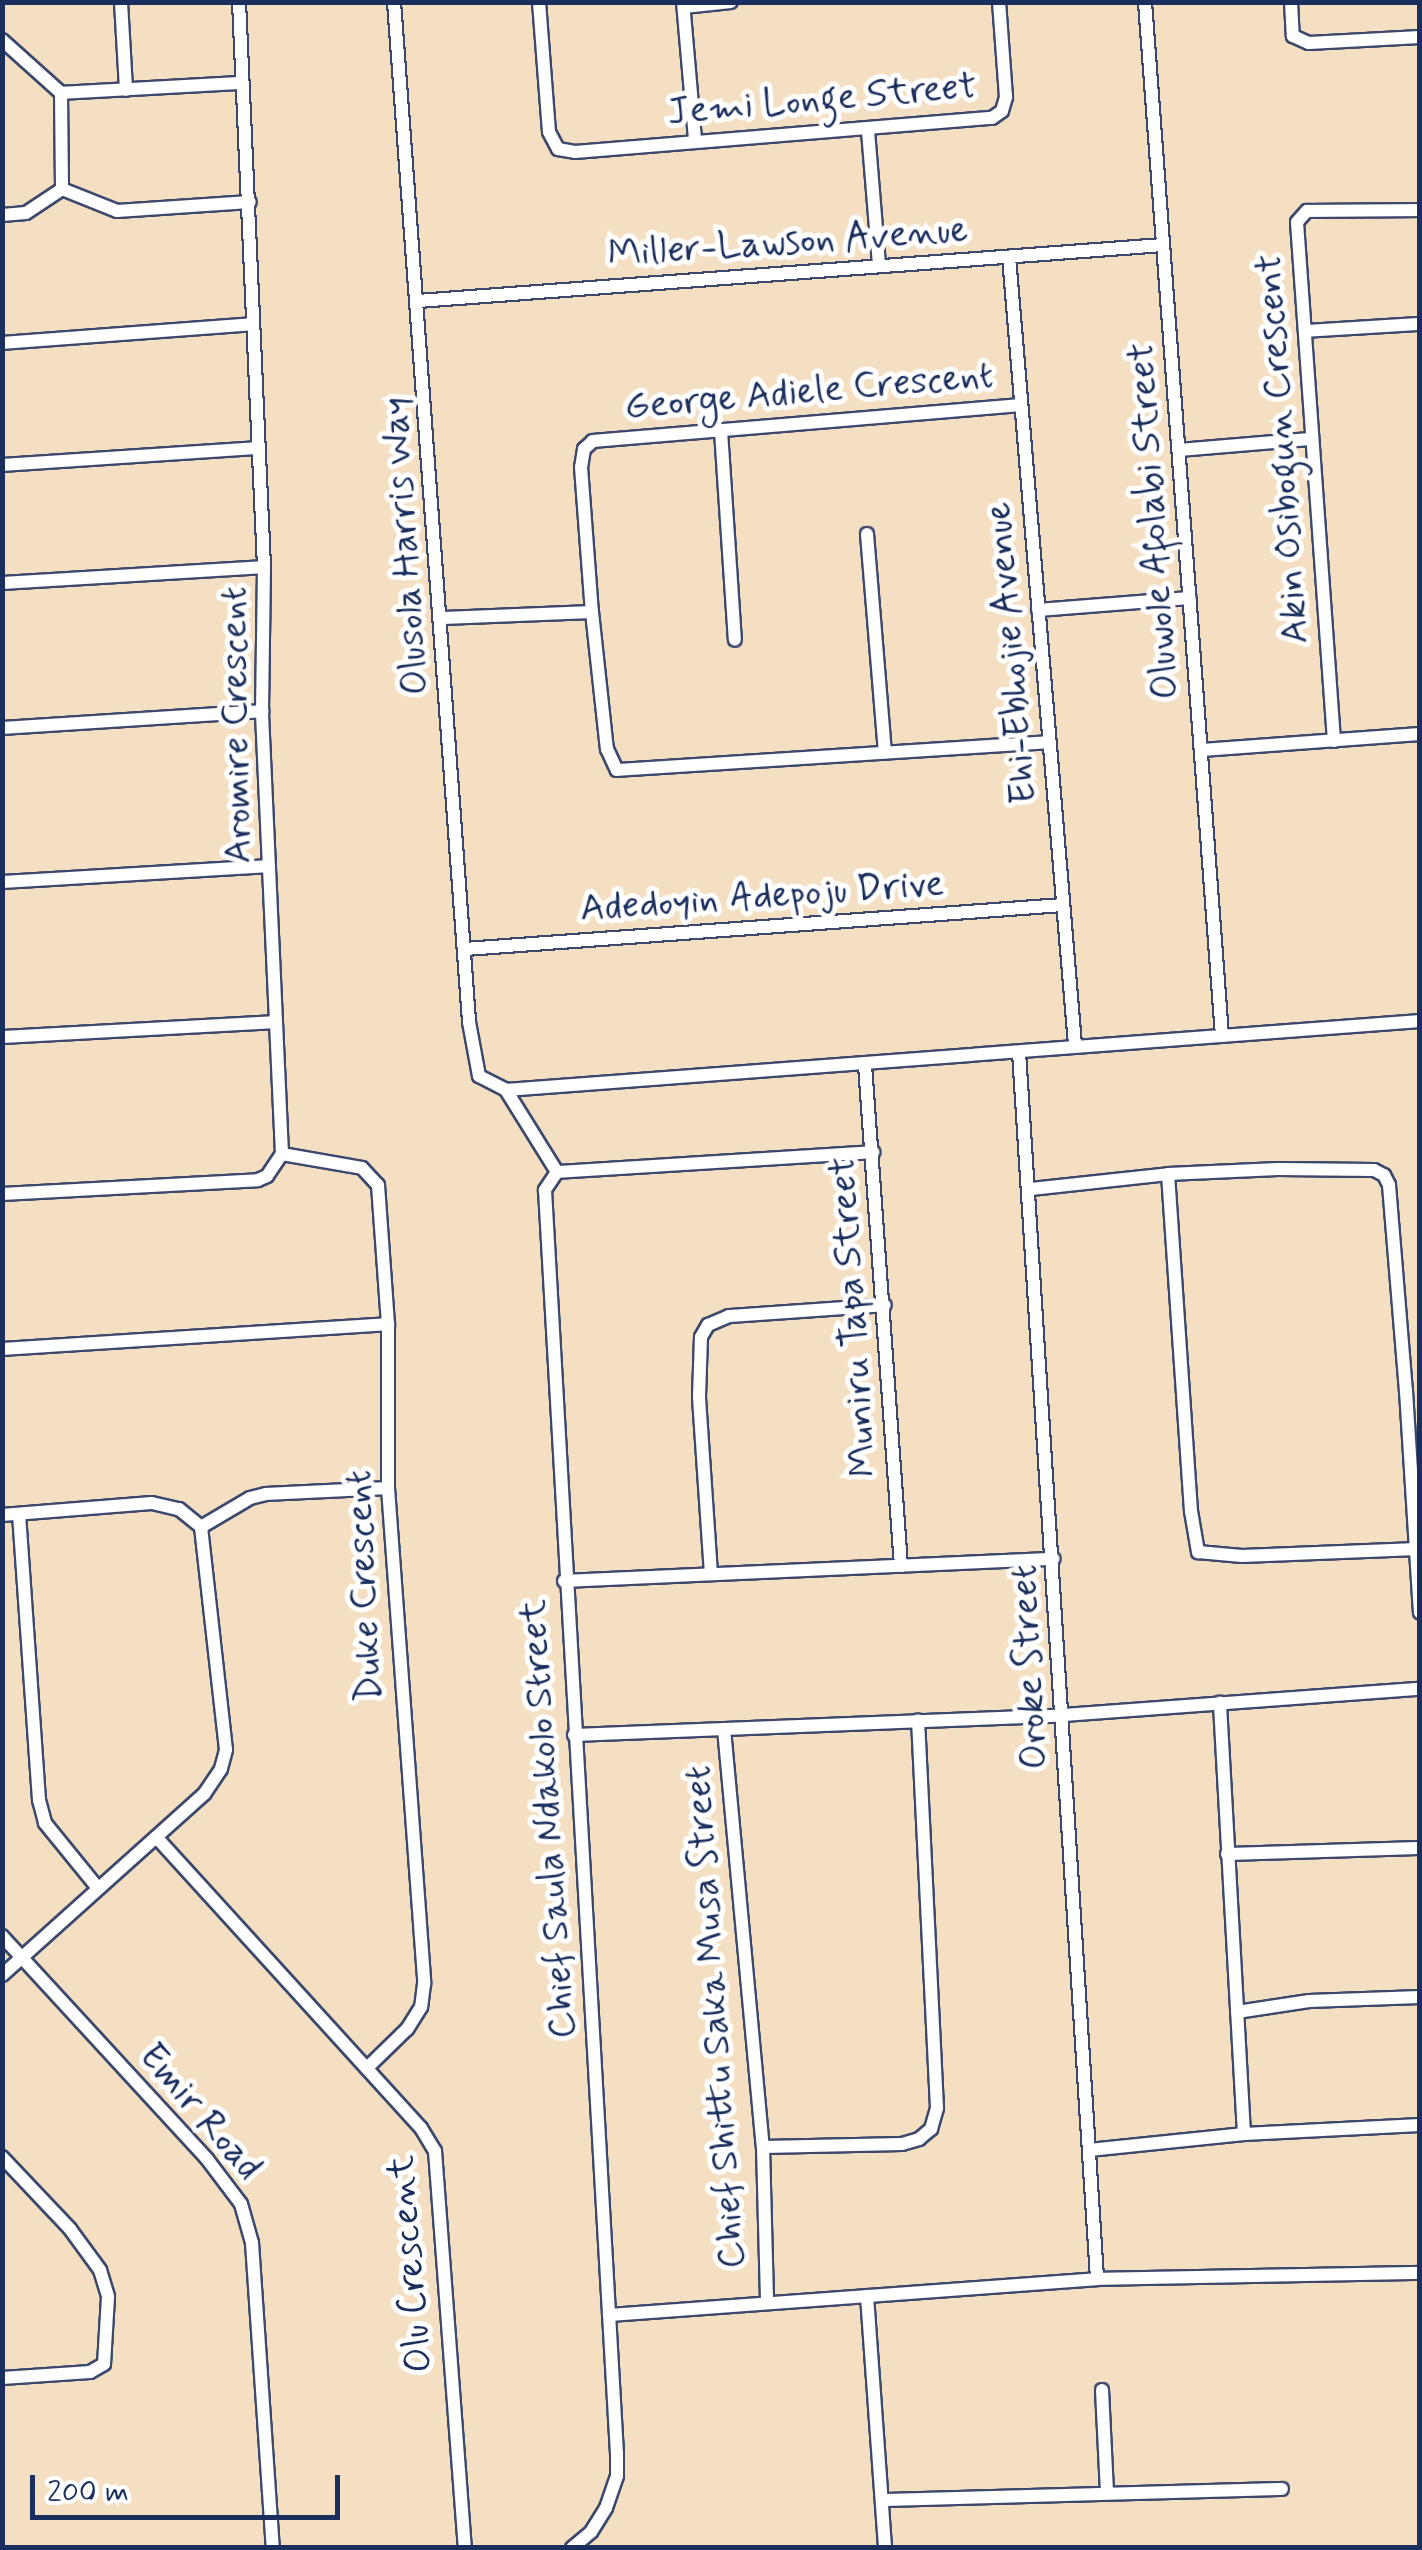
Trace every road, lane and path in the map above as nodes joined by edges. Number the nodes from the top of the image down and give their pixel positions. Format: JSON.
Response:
{"nodes":[{"id":1,"x":121,"y":2,"type":"edge"},
{"id":2,"x":239,"y":2,"type":"edge"},
{"id":3,"x":394,"y":2,"type":"edge"},
{"id":4,"x":540,"y":2,"type":"edge"},
{"id":5,"x":731,"y":2,"type":"edge"},
{"id":6,"x":999,"y":2,"type":"edge"},
{"id":7,"x":1146,"y":2,"type":"edge"},
{"id":8,"x":1291,"y":2,"type":"edge"},
{"id":9,"x":684,"y":5,"type":"edge"},
{"id":10,"x":1420,"y":36,"type":"edge"},
{"id":11,"x":2,"y":40,"type":"edge"},
{"id":12,"x":242,"y":83,"type":"junction"},
{"id":13,"x":126,"y":90,"type":"junction"},
{"id":14,"x":61,"y":93,"type":"junction"},
{"id":15,"x":868,"y":131,"type":"junction"},
{"id":16,"x":695,"y":140,"type":"junction"},
{"id":17,"x":62,"y":189,"type":"junction"},
{"id":18,"x":250,"y":202,"type":"junction"},
{"id":19,"x":1420,"y":210,"type":"edge"},
{"id":20,"x":2,"y":215,"type":"edge"},
{"id":21,"x":1164,"y":245,"type":"junction"},
{"id":22,"x":1008,"y":257,"type":"junction"},
{"id":23,"x":879,"y":266,"type":"junction"},
{"id":24,"x":418,"y":301,"type":"junction"},
{"id":25,"x":252,"y":324,"type":"junction"},
{"id":26,"x":1420,"y":324,"type":"edge"},
{"id":27,"x":1305,"y":331,"type":"junction"},
{"id":28,"x":2,"y":343,"type":"edge"},
{"id":29,"x":1021,"y":405,"type":"junction"},
{"id":30,"x":721,"y":430,"type":"junction"},
{"id":31,"x":1310,"y":439,"type":"junction"},
{"id":32,"x":257,"y":448,"type":"junction"},
{"id":33,"x":1178,"y":450,"type":"junction"},
{"id":34,"x":2,"y":465,"type":"edge"},
{"id":35,"x":867,"y":534,"type":"dead end"},
{"id":36,"x":264,"y":568,"type":"junction"},
{"id":37,"x":2,"y":583,"type":"edge"},
{"id":38,"x":1190,"y":598,"type":"junction"},
{"id":39,"x":1038,"y":610,"type":"junction"},
{"id":40,"x":592,"y":612,"type":"junction"},
{"id":41,"x":442,"y":618,"type":"junction"},
{"id":42,"x":736,"y":640,"type":"dead end"},
{"id":43,"x":262,"y":711,"type":"junction"},
{"id":44,"x":2,"y":728,"type":"edge"},
{"id":45,"x":1420,"y":734,"type":"edge"},
{"id":46,"x":1334,"y":741,"type":"junction"},
{"id":47,"x":1049,"y":742,"type":"junction"},
{"id":48,"x":1201,"y":750,"type":"junction"},
{"id":49,"x":884,"y":752,"type":"junction"},
{"id":50,"x":269,"y":866,"type":"junction"},
{"id":51,"x":2,"y":882,"type":"edge"},
{"id":52,"x":1063,"y":905,"type":"junction"},
{"id":53,"x":465,"y":949,"type":"junction"},
{"id":54,"x":1420,"y":1020,"type":"edge"},
{"id":55,"x":276,"y":1022,"type":"junction"},
{"id":56,"x":1222,"y":1036,"type":"junction"},
{"id":57,"x":2,"y":1037,"type":"edge"},
{"id":58,"x":1075,"y":1044,"type":"junction"},
{"id":59,"x":1019,"y":1052,"type":"junction"},
{"id":60,"x":866,"y":1065,"type":"junction"},
{"id":61,"x":506,"y":1090,"type":"junction"},
{"id":62,"x":873,"y":1152,"type":"junction"},
{"id":63,"x":282,"y":1154,"type":"junction"},
{"id":64,"x":557,"y":1172,"type":"junction"},
{"id":65,"x":1168,"y":1174,"type":"junction"},
{"id":66,"x":1031,"y":1189,"type":"junction"},
{"id":67,"x":2,"y":1194,"type":"edge"},
{"id":68,"x":886,"y":1304,"type":"junction"},
{"id":69,"x":388,"y":1324,"type":"junction"},
{"id":70,"x":2,"y":1349,"type":"edge"},
{"id":71,"x":388,"y":1488,"type":"junction"},
{"id":72,"x":20,"y":1514,"type":"junction"},
{"id":73,"x":2,"y":1515,"type":"edge"},
{"id":74,"x":201,"y":1527,"type":"junction"},
{"id":75,"x":1417,"y":1549,"type":"junction"},
{"id":76,"x":1054,"y":1559,"type":"junction"},
{"id":77,"x":902,"y":1566,"type":"junction"},
{"id":78,"x":711,"y":1574,"type":"junction"},
{"id":79,"x":564,"y":1581,"type":"junction"},
{"id":80,"x":1420,"y":1613,"type":"edge"},
{"id":81,"x":1420,"y":1689,"type":"edge"},
{"id":82,"x":1220,"y":1703,"type":"junction"},
{"id":83,"x":1063,"y":1714,"type":"junction"},
{"id":84,"x":918,"y":1720,"type":"junction"},
{"id":85,"x":724,"y":1729,"type":"junction"},
{"id":86,"x":574,"y":1735,"type":"junction"},
{"id":87,"x":158,"y":1839,"type":"junction"},
{"id":88,"x":1420,"y":1848,"type":"edge"},
{"id":89,"x":1228,"y":1854,"type":"junction"},
{"id":90,"x":97,"y":1887,"type":"junction"},
{"id":91,"x":2,"y":1936,"type":"edge"},
{"id":92,"x":22,"y":1957,"type":"junction"},
{"id":93,"x":2,"y":1975,"type":"edge"},
{"id":94,"x":1420,"y":1997,"type":"edge"},
{"id":95,"x":1237,"y":2012,"type":"junction"},
{"id":96,"x":367,"y":2068,"type":"junction"},
{"id":97,"x":1420,"y":2126,"type":"edge"},
{"id":98,"x":1244,"y":2134,"type":"junction"},
{"id":99,"x":763,"y":2146,"type":"junction"},
{"id":100,"x":1089,"y":2150,"type":"junction"},
{"id":101,"x":5,"y":2166,"type":"edge"},
{"id":102,"x":1420,"y":2273,"type":"edge"},
{"id":103,"x":1097,"y":2279,"type":"junction"},
{"id":104,"x":867,"y":2296,"type":"junction"},
{"id":105,"x":767,"y":2301,"type":"junction"},
{"id":106,"x":609,"y":2314,"type":"junction"},
{"id":107,"x":2,"y":2378,"type":"edge"},
{"id":108,"x":1102,"y":2390,"type":"dead end"},
{"id":109,"x":1282,"y":2489,"type":"dead end"},
{"id":110,"x":1107,"y":2492,"type":"junction"},
{"id":111,"x":883,"y":2500,"type":"junction"},
{"id":112,"x":273,"y":2548,"type":"edge"},
{"id":113,"x":465,"y":2548,"type":"edge"},
{"id":114,"x":572,"y":2548,"type":"edge"},
{"id":115,"x":884,"y":2548,"type":"edge"}],
"edges":[{"from":1,"to":13,"type":"street"},
{"from":2,"to":12,"type":"street","name":"Aromire Crescent"},
{"from":3,"to":24,"type":"street","name":"Olusola Harris Way"},
{"from":4,"to":16,"type":"street","name":"Jemi Longe Street"},
{"from":5,"to":9,"type":"street"},
{"from":6,"to":15,"type":"street","name":"Jemi Longe Street"},
{"from":7,"to":21,"type":"street","name":"Oluwole Afolabi Street"},
{"from":8,"to":10,"type":"street"},
{"from":9,"to":16,"type":"street"},
{"from":11,"to":14,"type":"street"},
{"from":12,"to":13,"type":"street"},
{"from":12,"to":18,"type":"street","name":"Aromire Crescent"},
{"from":13,"to":14,"type":"street"},
{"from":14,"to":17,"type":"street"},
{"from":15,"to":16,"type":"street","name":"Jemi Longe Street"},
{"from":15,"to":23,"type":"street"},
{"from":17,"to":18,"type":"street"},
{"from":17,"to":20,"type":"street"},
{"from":18,"to":25,"type":"street","name":"Aromire Crescent"},
{"from":19,"to":27,"type":"street","name":"Akin Osibogun Crescent"},
{"from":21,"to":22,"type":"street","name":"Miller-Lawson Avenue"},
{"from":21,"to":33,"type":"street","name":"Oluwole Afolabi Street"},
{"from":22,"to":23,"type":"street","name":"Miller-Lawson Avenue"},
{"from":22,"to":29,"type":"street","name":"Ehi-Ebhojie Avenue"},
{"from":23,"to":24,"type":"street","name":"Miller-Lawson Avenue"},
{"from":24,"to":41,"type":"street","name":"Olusola Harris Way"},
{"from":25,"to":28,"type":"street"},
{"from":25,"to":32,"type":"street","name":"Aromire Crescent"},
{"from":26,"to":27,"type":"street"},
{"from":27,"to":31,"type":"street","name":"Akin Osibogun Crescent"},
{"from":29,"to":30,"type":"street","name":"George Adiele Crescent"},
{"from":29,"to":39,"type":"street","name":"Ehi-Ebhojie Avenue"},
{"from":30,"to":40,"type":"street","name":"George Adiele Crescent"},
{"from":30,"to":42,"type":"street"},
{"from":31,"to":33,"type":"street"},
{"from":31,"to":46,"type":"street","name":"Akin Osibogun Crescent"},
{"from":32,"to":34,"type":"street"},
{"from":32,"to":36,"type":"street","name":"Aromire Crescent"},
{"from":33,"to":38,"type":"street","name":"Oluwole Afolabi Street"},
{"from":35,"to":49,"type":"street"},
{"from":36,"to":37,"type":"street"},
{"from":36,"to":43,"type":"street","name":"Aromire Crescent"},
{"from":38,"to":39,"type":"street"},
{"from":38,"to":48,"type":"street","name":"Oluwole Afolabi Street"},
{"from":39,"to":47,"type":"street","name":"Ehi-Ebhojie Avenue"},
{"from":40,"to":41,"type":"street"},
{"from":40,"to":49,"type":"street","name":"George Adiele Crescent"},
{"from":41,"to":53,"type":"street","name":"Olusola Harris Way"},
{"from":43,"to":44,"type":"street"},
{"from":43,"to":50,"type":"street","name":"Aromire Crescent"},
{"from":45,"to":46,"type":"street"},
{"from":46,"to":48,"type":"street"},
{"from":47,"to":49,"type":"street","name":"George Adiele Crescent"},
{"from":47,"to":52,"type":"street","name":"Ehi-Ebhojie Avenue"},
{"from":48,"to":56,"type":"street","name":"Oluwole Afolabi Street"},
{"from":50,"to":51,"type":"street"},
{"from":50,"to":55,"type":"street","name":"Aromire Crescent"},
{"from":52,"to":53,"type":"street","name":"Adedoyin Adepoju Drive"},
{"from":52,"to":58,"type":"street","name":"Ehi-Ebhojie Avenue"},
{"from":53,"to":61,"type":"street","name":"Olusola Harris Way"},
{"from":54,"to":56,"type":"street"},
{"from":55,"to":57,"type":"street"},
{"from":55,"to":63,"type":"street","name":"Aromire Crescent"},
{"from":56,"to":58,"type":"street"},
{"from":58,"to":59,"type":"street"},
{"from":59,"to":60,"type":"street"},
{"from":59,"to":66,"type":"street","name":"Oroke Street"},
{"from":60,"to":61,"type":"street"},
{"from":60,"to":62,"type":"street","name":"Muniru Tapa Street"},
{"from":61,"to":64,"type":"street"},
{"from":62,"to":64,"type":"street"},
{"from":62,"to":68,"type":"street","name":"Muniru Tapa Street"},
{"from":63,"to":67,"type":"street"},
{"from":63,"to":69,"type":"street","name":"Duke Crescent"},
{"from":64,"to":79,"type":"street","name":"Chief Saula Ndakolo Street"},
{"from":65,"to":66,"type":"street"},
{"from":65,"to":75,"type":"street"},
{"from":65,"to":75,"type":"street"},
{"from":66,"to":76,"type":"street","name":"Oroke Street"},
{"from":68,"to":77,"type":"street","name":"Muniru Tapa Street"},
{"from":68,"to":78,"type":"street"},
{"from":69,"to":70,"type":"street"},
{"from":69,"to":71,"type":"street","name":"Duke Crescent"},
{"from":71,"to":74,"type":"street"},
{"from":71,"to":96,"type":"street","name":"Duke Crescent"},
{"from":72,"to":73,"type":"street"},
{"from":72,"to":74,"type":"street"},
{"from":72,"to":90,"type":"street"},
{"from":74,"to":87,"type":"street"},
{"from":75,"to":80,"type":"street"},
{"from":76,"to":77,"type":"street"},
{"from":76,"to":83,"type":"street","name":"Oroke Street"},
{"from":77,"to":78,"type":"street"},
{"from":78,"to":79,"type":"street"},
{"from":79,"to":86,"type":"street","name":"Chief Saula Ndakolo Street"},
{"from":81,"to":82,"type":"street"},
{"from":82,"to":83,"type":"street"},
{"from":82,"to":89,"type":"street"},
{"from":83,"to":84,"type":"street"},
{"from":83,"to":100,"type":"street","name":"Oroke Street"},
{"from":84,"to":85,"type":"street"},
{"from":84,"to":99,"type":"street"},
{"from":85,"to":86,"type":"street"},
{"from":85,"to":99,"type":"street","name":"Chief Shittu Saka Musa Street"},
{"from":86,"to":106,"type":"street","name":"Chief Saula Ndakolo Street"},
{"from":87,"to":90,"type":"street"},
{"from":87,"to":96,"type":"street","name":"Olu Crescent"},
{"from":88,"to":89,"type":"street"},
{"from":89,"to":95,"type":"street"},
{"from":90,"to":92,"type":"street"},
{"from":91,"to":92,"type":"street","name":"Emir Road"},
{"from":92,"to":93,"type":"street"},
{"from":92,"to":112,"type":"street","name":"Emir Road"},
{"from":94,"to":95,"type":"street"},
{"from":95,"to":98,"type":"street"},
{"from":96,"to":113,"type":"street","name":"Olu Crescent"},
{"from":97,"to":98,"type":"street"},
{"from":98,"to":100,"type":"street"},
{"from":99,"to":105,"type":"street","name":"Chief Shittu Saka Musa Street"},
{"from":100,"to":103,"type":"street","name":"Oroke Street"},
{"from":101,"to":107,"type":"street"},
{"from":102,"to":103,"type":"street"},
{"from":103,"to":104,"type":"street"},
{"from":104,"to":105,"type":"street"},
{"from":104,"to":111,"type":"street"},
{"from":105,"to":106,"type":"street"},
{"from":106,"to":114,"type":"street","name":"Chief Saula Ndakolo Street"},
{"from":108,"to":110,"type":"street"},
{"from":109,"to":110,"type":"street"},
{"from":110,"to":111,"type":"street"},
{"from":111,"to":115,"type":"street"}]}
